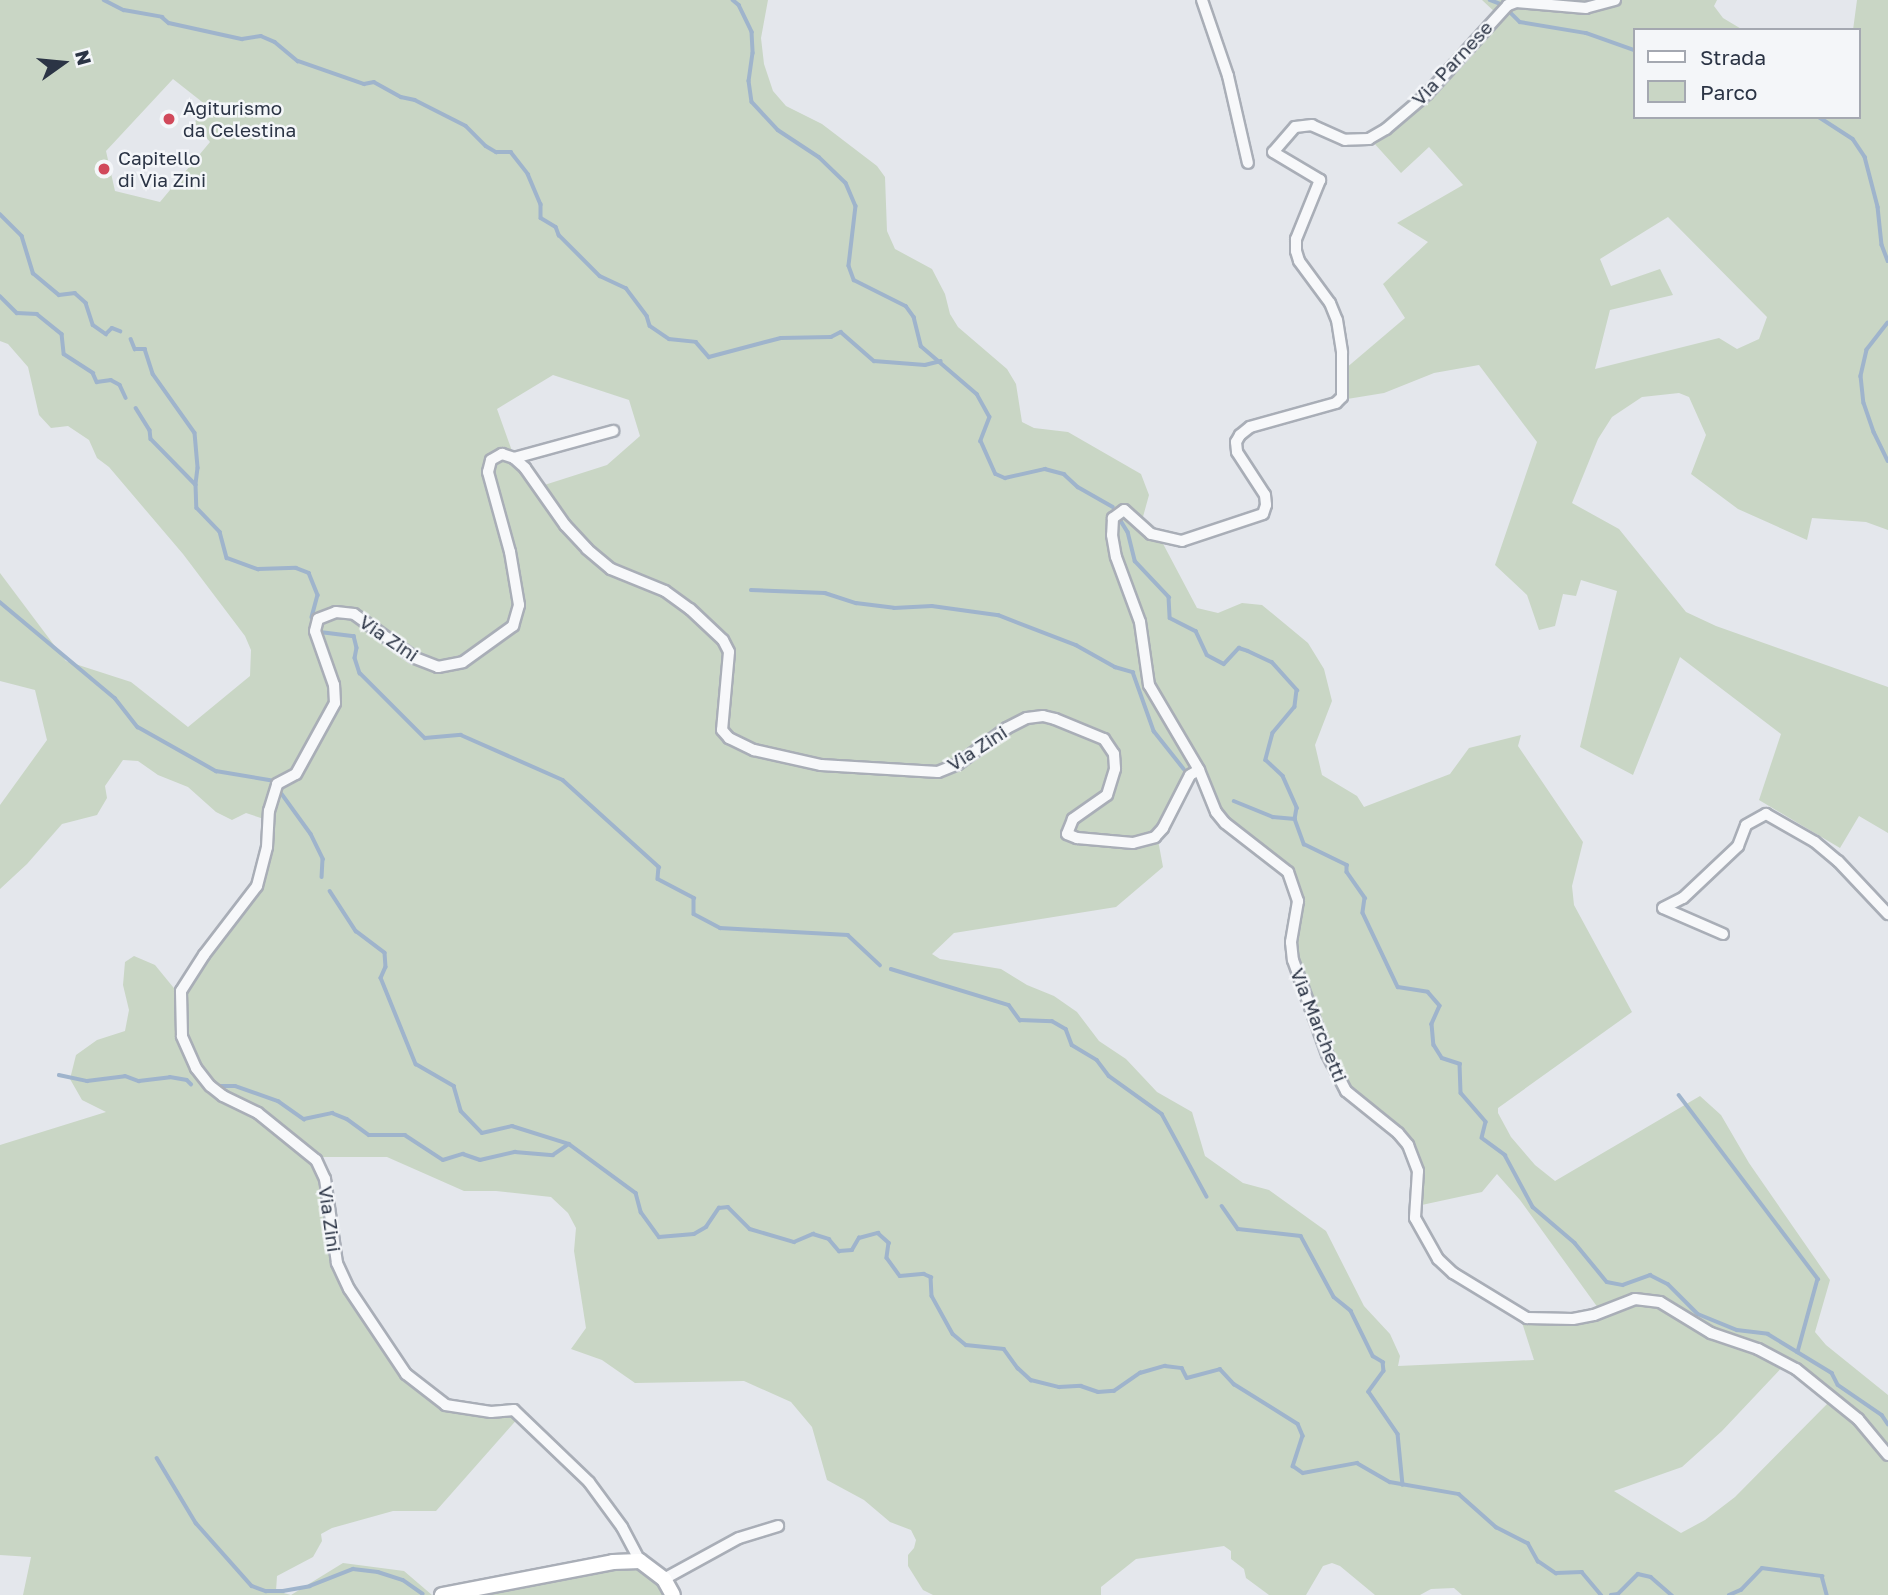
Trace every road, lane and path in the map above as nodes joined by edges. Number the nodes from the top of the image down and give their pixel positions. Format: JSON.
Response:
{"nodes":[{"id":1,"x":1202,"y":0,"type":"edge"},
{"id":2,"x":1615,"y":0,"type":"edge"},
{"id":3,"x":1248,"y":163,"type":"dead end"},
{"id":4,"x":613,"y":431,"type":"dead end"},
{"id":5,"x":514,"y":458,"type":"junction"},
{"id":6,"x":1145,"y":663,"type":"joint"},
{"id":7,"x":1199,"y":770,"type":"junction"},
{"id":8,"x":1888,"y":914,"type":"edge"},
{"id":9,"x":1723,"y":934,"type":"dead end"},
{"id":10,"x":1888,"y":1455,"type":"edge"},
{"id":11,"x":778,"y":1526,"type":"dead end"},
{"id":12,"x":640,"y":1561,"type":"junction"},
{"id":13,"x":664,"y":1579,"type":"junction"},
{"id":14,"x":442,"y":1595,"type":"edge"},
{"id":15,"x":673,"y":1595,"type":"edge"}],
"edges":[{"from":1,"to":3,"type":"street"},
{"from":2,"to":6,"type":"street","name":"Via Parnese"},
{"from":4,"to":5,"type":"street"},
{"from":5,"to":7,"type":"street","name":"Via Zini"},
{"from":5,"to":12,"type":"street","name":"Via Zini"},
{"from":6,"to":7,"type":"street","name":"Via Marchetti"},
{"from":7,"to":10,"type":"street","name":"Via Marchetti"},
{"from":8,"to":9,"type":"street"},
{"from":11,"to":13,"type":"street"},
{"from":12,"to":13,"type":"street"},
{"from":12,"to":14,"type":"street"},
{"from":13,"to":15,"type":"street"}]}
